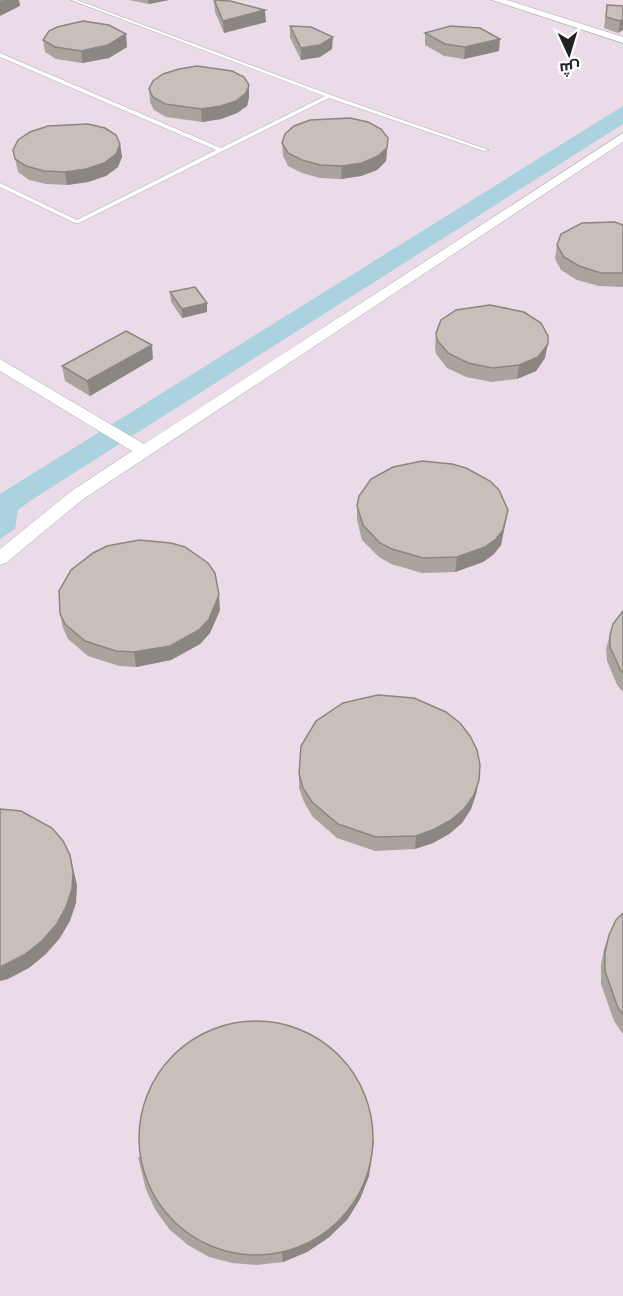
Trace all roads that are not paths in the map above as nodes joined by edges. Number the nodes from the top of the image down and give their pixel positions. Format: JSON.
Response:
{"nodes":[{"id":1,"x":73,"y":0,"type":"edge"},
{"id":2,"x":497,"y":0,"type":"edge"},
{"id":3,"x":623,"y":40,"type":"edge"},
{"id":4,"x":0,"y":55,"type":"edge"},
{"id":5,"x":329,"y":96,"type":"junction"},
{"id":6,"x":623,"y":137,"type":"edge"},
{"id":7,"x":221,"y":150,"type":"junction"},
{"id":8,"x":486,"y":150,"type":"dead end"},
{"id":9,"x":0,"y":185,"type":"edge"},
{"id":10,"x":0,"y":364,"type":"edge"},
{"id":11,"x":138,"y":447,"type":"junction"},
{"id":12,"x":0,"y":559,"type":"edge"}],
"edges":[{"from":1,"to":5,"type":"lane"},
{"from":2,"to":3,"type":"street"},
{"from":4,"to":7,"type":"lane"},
{"from":5,"to":7,"type":"lane"},
{"from":5,"to":8,"type":"lane"},
{"from":6,"to":11,"type":"street"},
{"from":7,"to":9,"type":"lane"},
{"from":10,"to":11,"type":"street"},
{"from":11,"to":12,"type":"street"}]}
